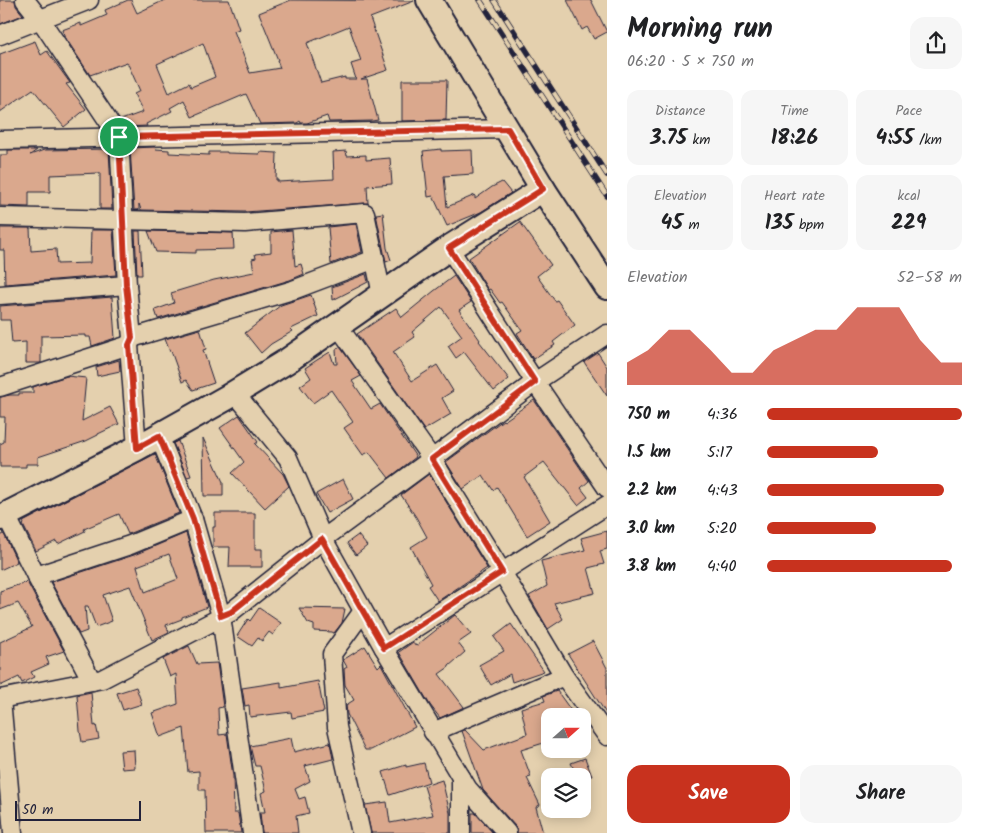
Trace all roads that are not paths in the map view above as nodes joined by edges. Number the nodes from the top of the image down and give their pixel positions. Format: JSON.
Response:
{"nodes":[{"id":1,"x":25,"y":0,"type":"edge"},
{"id":2,"x":89,"y":0,"type":"edge"},
{"id":3,"x":429,"y":0,"type":"edge"},
{"id":4,"x":40,"y":19,"type":"junction"},
{"id":5,"x":0,"y":35,"type":"edge"},
{"id":6,"x":508,"y":129,"type":"junction"},
{"id":7,"x":119,"y":137,"type":"junction"},
{"id":8,"x":0,"y":140,"type":"edge"},
{"id":9,"x":543,"y":189,"type":"junction"},
{"id":10,"x":0,"y":216,"type":"edge"},
{"id":11,"x":124,"y":220,"type":"junction"},
{"id":12,"x":449,"y":248,"type":"junction"},
{"id":13,"x":375,"y":259,"type":"junction"},
{"id":14,"x":126,"y":285,"type":"junction"},
{"id":15,"x":607,"y":287,"type":"edge"},
{"id":16,"x":0,"y":295,"type":"edge"},
{"id":17,"x":382,"y":295,"type":"junction"},
{"id":18,"x":338,"y":326,"type":"junction"},
{"id":19,"x":607,"y":334,"type":"edge"},
{"id":20,"x":130,"y":342,"type":"junction"},
{"id":21,"x":535,"y":382,"type":"junction"},
{"id":22,"x":0,"y":387,"type":"edge"},
{"id":23,"x":235,"y":393,"type":"junction"},
{"id":24,"x":159,"y":436,"type":"junction"},
{"id":25,"x":137,"y":448,"type":"junction"},
{"id":26,"x":432,"y":459,"type":"junction"},
{"id":27,"x":607,"y":488,"type":"edge"},
{"id":28,"x":607,"y":505,"type":"edge"},
{"id":29,"x":3,"y":517,"type":"edge"},
{"id":30,"x":193,"y":519,"type":"junction"},
{"id":31,"x":322,"y":539,"type":"junction"},
{"id":32,"x":502,"y":572,"type":"junction"},
{"id":33,"x":36,"y":576,"type":"junction"},
{"id":34,"x":363,"y":611,"type":"junction"},
{"id":35,"x":221,"y":616,"type":"junction"},
{"id":36,"x":384,"y":648,"type":"junction"},
{"id":37,"x":564,"y":676,"type":"junction"},
{"id":38,"x":92,"y":681,"type":"junction"},
{"id":39,"x":1,"y":699,"type":"edge"},
{"id":40,"x":433,"y":732,"type":"junction"},
{"id":41,"x":607,"y":736,"type":"edge"},
{"id":42,"x":461,"y":777,"type":"junction"},
{"id":43,"x":13,"y":833,"type":"edge"},
{"id":44,"x":252,"y":833,"type":"edge"},
{"id":45,"x":361,"y":833,"type":"edge"},
{"id":46,"x":461,"y":833,"type":"edge"},
{"id":47,"x":507,"y":833,"type":"edge"}],
"edges":[{"from":1,"to":4,"type":"street"},
{"from":2,"to":4,"type":"street"},
{"from":3,"to":6,"type":"street"},
{"from":4,"to":5,"type":"street"},
{"from":4,"to":7,"type":"street"},
{"from":6,"to":7,"type":"street"},
{"from":6,"to":9,"type":"street"},
{"from":7,"to":8,"type":"street"},
{"from":7,"to":11,"type":"street"},
{"from":9,"to":12,"type":"street"},
{"from":9,"to":15,"type":"street"},
{"from":10,"to":11,"type":"street"},
{"from":11,"to":13,"type":"street"},
{"from":11,"to":14,"type":"street"},
{"from":12,"to":17,"type":"street"},
{"from":12,"to":21,"type":"street"},
{"from":13,"to":17,"type":"street"},
{"from":13,"to":20,"type":"street"},
{"from":14,"to":16,"type":"street"},
{"from":14,"to":20,"type":"street"},
{"from":17,"to":18,"type":"street"},
{"from":18,"to":23,"type":"street"},
{"from":18,"to":26,"type":"street"},
{"from":19,"to":21,"type":"street"},
{"from":20,"to":22,"type":"street"},
{"from":20,"to":25,"type":"street"},
{"from":21,"to":26,"type":"street"},
{"from":21,"to":27,"type":"street"},
{"from":23,"to":24,"type":"street"},
{"from":23,"to":31,"type":"street"},
{"from":24,"to":25,"type":"street"},
{"from":24,"to":30,"type":"street"},
{"from":25,"to":29,"type":"street"},
{"from":26,"to":31,"type":"street"},
{"from":26,"to":32,"type":"street"},
{"from":28,"to":32,"type":"street"},
{"from":29,"to":33,"type":"street"},
{"from":30,"to":33,"type":"street"},
{"from":30,"to":35,"type":"street"},
{"from":31,"to":34,"type":"street"},
{"from":31,"to":35,"type":"street"},
{"from":32,"to":36,"type":"street"},
{"from":32,"to":37,"type":"street"},
{"from":33,"to":38,"type":"street"},
{"from":34,"to":36,"type":"street"},
{"from":34,"to":45,"type":"street"},
{"from":35,"to":38,"type":"street"},
{"from":35,"to":44,"type":"street"},
{"from":36,"to":40,"type":"street"},
{"from":37,"to":40,"type":"street"},
{"from":37,"to":41,"type":"street"},
{"from":38,"to":39,"type":"street"},
{"from":39,"to":43,"type":"street"},
{"from":40,"to":42,"type":"street"},
{"from":42,"to":46,"type":"street"},
{"from":42,"to":47,"type":"street"}]}
